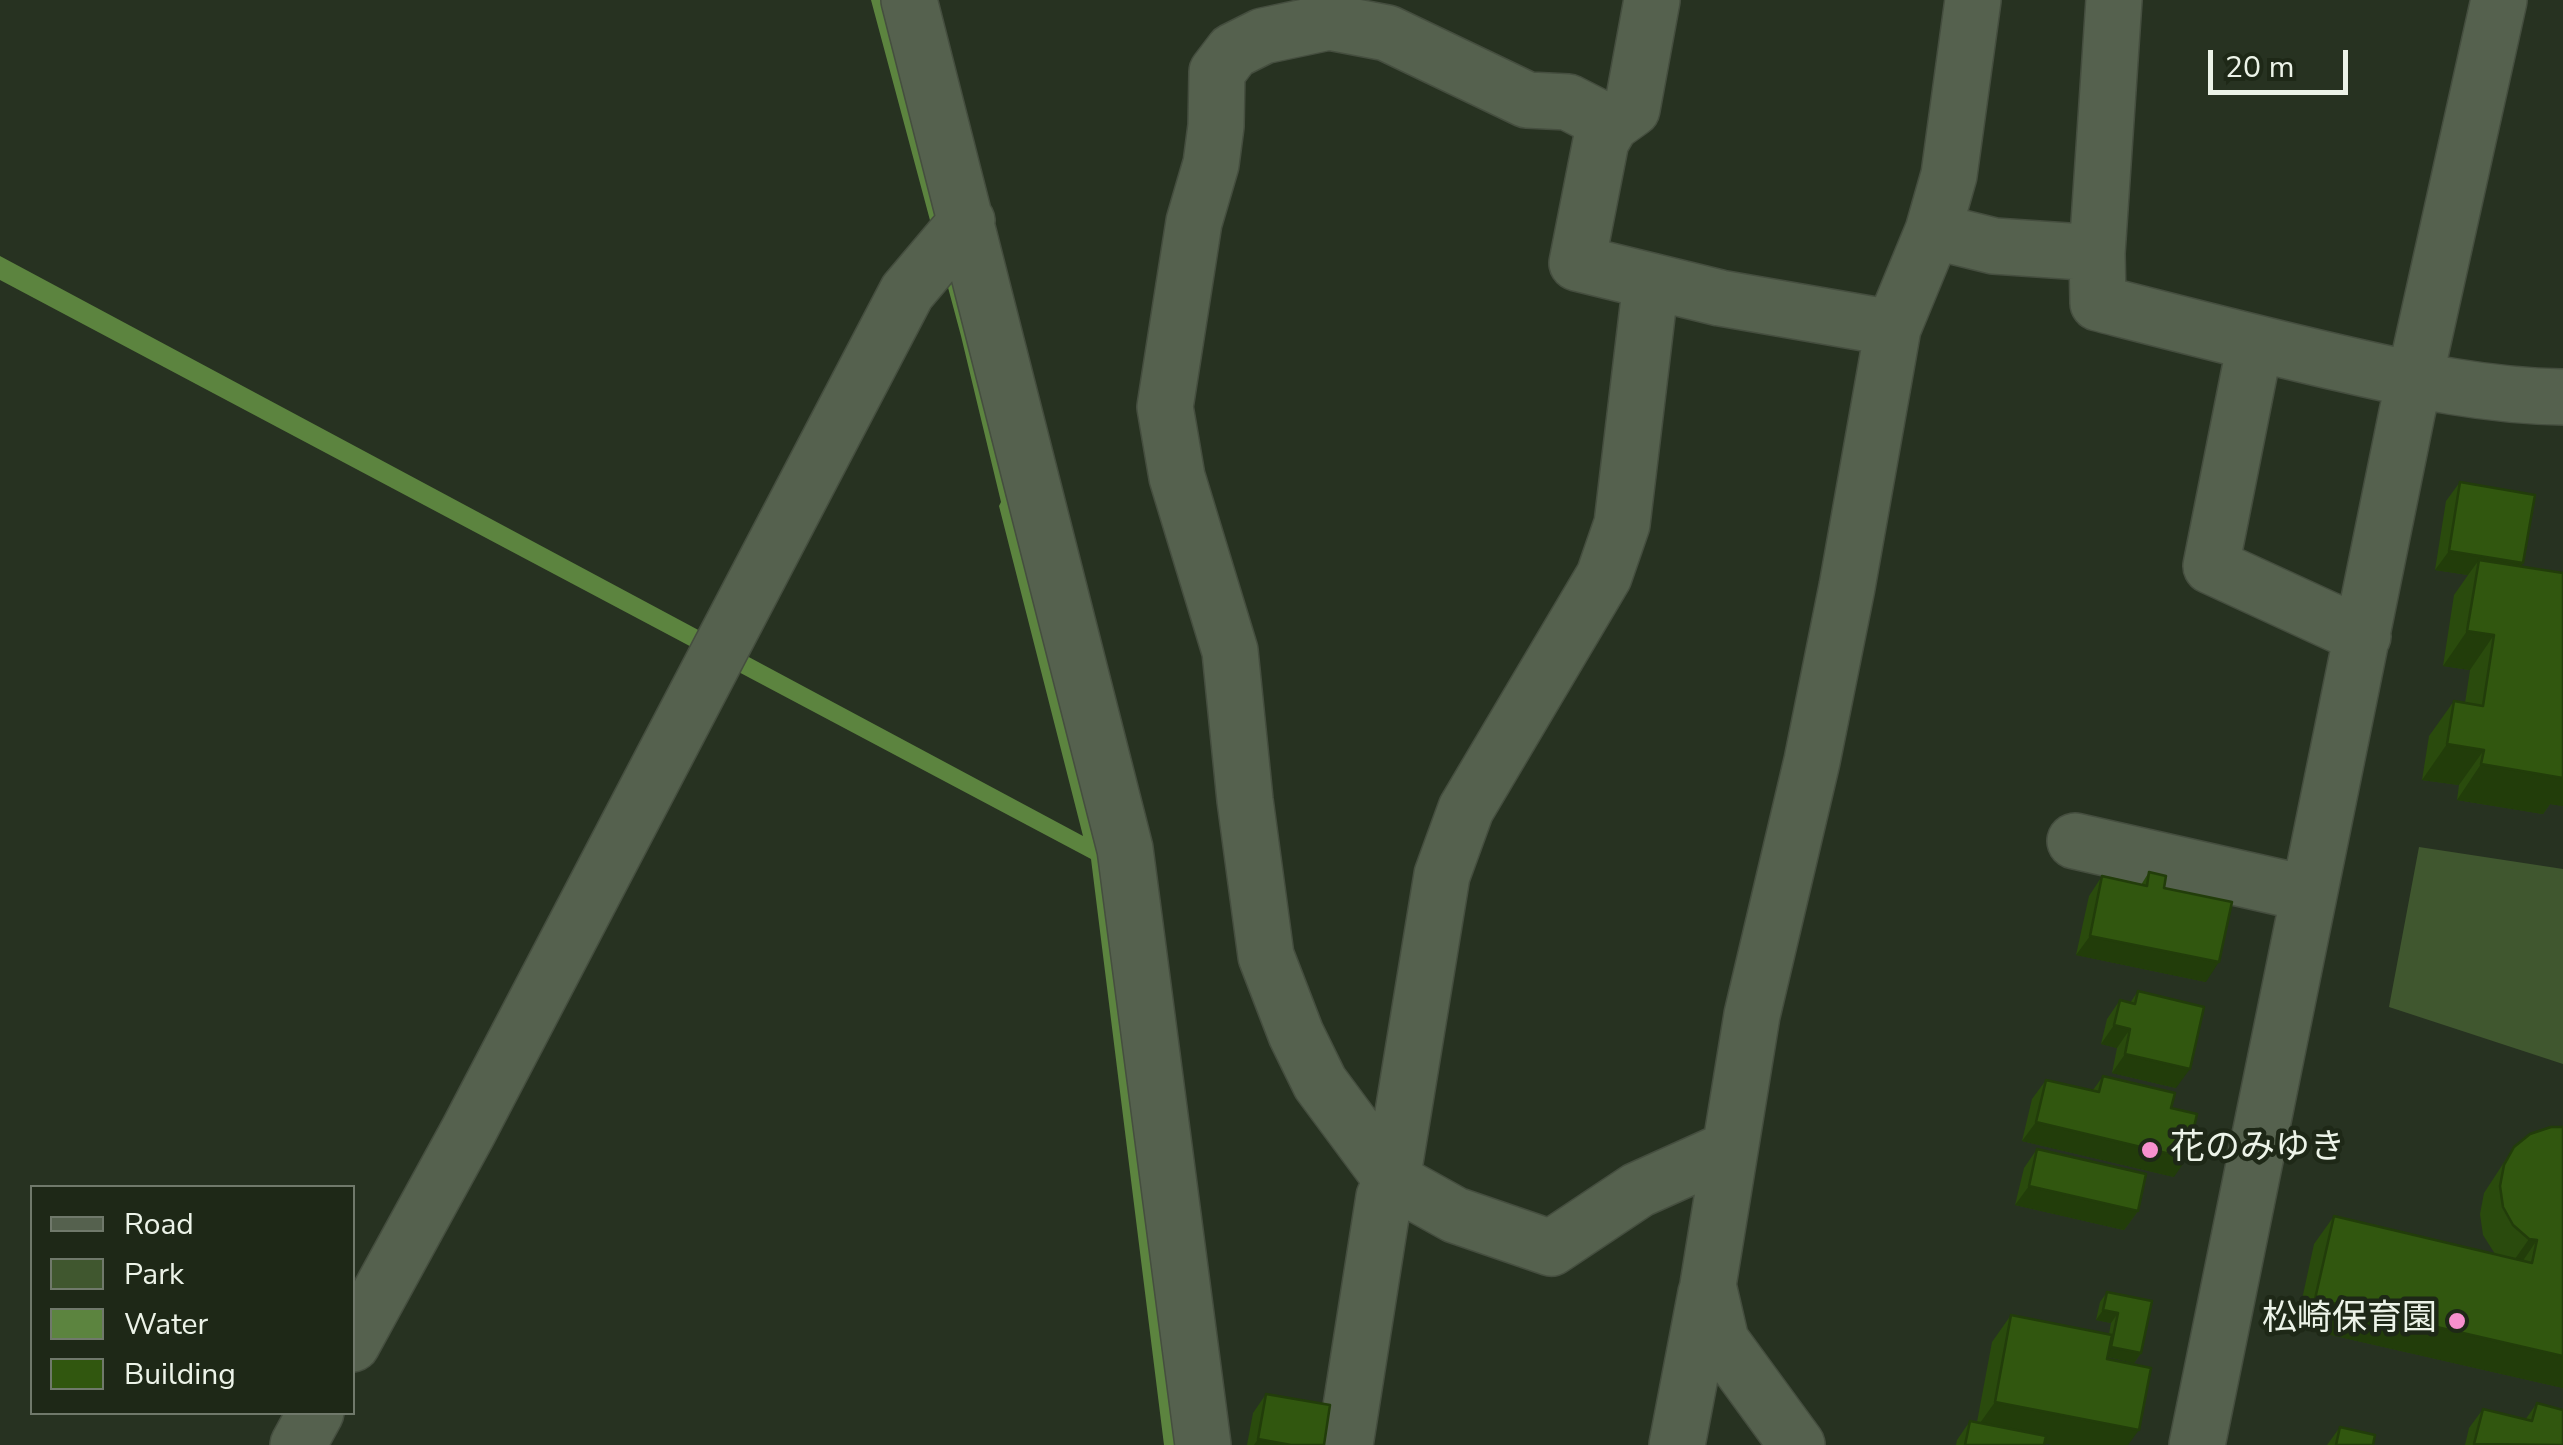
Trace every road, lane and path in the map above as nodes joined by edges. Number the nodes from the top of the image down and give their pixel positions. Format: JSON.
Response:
{"nodes":[{"id":1,"x":908,"y":0,"type":"edge"},
{"id":2,"x":1652,"y":0,"type":"edge"},
{"id":3,"x":1973,"y":0,"type":"edge"},
{"id":4,"x":2114,"y":0,"type":"edge"},
{"id":5,"x":2500,"y":0,"type":"edge"},
{"id":6,"x":1264,"y":18,"type":"edge"},
{"id":7,"x":1610,"y":124,"type":"junction"},
{"id":8,"x":967,"y":221,"type":"junction"},
{"id":9,"x":1933,"y":231,"type":"junction"},
{"id":10,"x":2096,"y":252,"type":"junction"},
{"id":11,"x":1650,"y":282,"type":"junction"},
{"id":12,"x":1893,"y":328,"type":"junction"},
{"id":13,"x":2254,"y":344,"type":"junction"},
{"id":14,"x":2414,"y":380,"type":"junction"},
{"id":15,"x":2563,"y":397,"type":"edge"},
{"id":16,"x":2363,"y":636,"type":"junction"},
{"id":17,"x":2075,"y":841,"type":"dead end"},
{"id":18,"x":2309,"y":894,"type":"junction"},
{"id":19,"x":1729,"y":1149,"type":"junction"},
{"id":20,"x":1392,"y":1180,"type":"junction"},
{"id":21,"x":1708,"y":1286,"type":"junction"},
{"id":22,"x":355,"y":1339,"type":"edge"},
{"id":23,"x":314,"y":1415,"type":"edge"},
{"id":24,"x":298,"y":1445,"type":"edge"},
{"id":25,"x":1203,"y":1445,"type":"edge"},
{"id":26,"x":1344,"y":1445,"type":"edge"},
{"id":27,"x":1677,"y":1445,"type":"edge"},
{"id":28,"x":1796,"y":1445,"type":"edge"},
{"id":29,"x":2197,"y":1445,"type":"edge"}],
"edges":[{"from":1,"to":8,"type":"street"},
{"from":2,"to":7,"type":"street"},
{"from":3,"to":9,"type":"street"},
{"from":4,"to":10,"type":"street"},
{"from":5,"to":14,"type":"street"},
{"from":6,"to":7,"type":"street"},
{"from":6,"to":20,"type":"street"},
{"from":7,"to":11,"type":"street"},
{"from":8,"to":22,"type":"street"},
{"from":8,"to":25,"type":"street"},
{"from":9,"to":10,"type":"street"},
{"from":9,"to":12,"type":"street"},
{"from":10,"to":13,"type":"street"},
{"from":11,"to":12,"type":"street"},
{"from":11,"to":20,"type":"street"},
{"from":12,"to":19,"type":"street"},
{"from":13,"to":14,"type":"street"},
{"from":13,"to":16,"type":"street"},
{"from":14,"to":15,"type":"street"},
{"from":14,"to":16,"type":"street"},
{"from":16,"to":18,"type":"street"},
{"from":17,"to":18,"type":"street"},
{"from":18,"to":29,"type":"street"},
{"from":19,"to":20,"type":"street"},
{"from":19,"to":21,"type":"street"},
{"from":20,"to":26,"type":"street"},
{"from":21,"to":27,"type":"street"},
{"from":21,"to":28,"type":"street"},
{"from":23,"to":24,"type":"street"}]}
